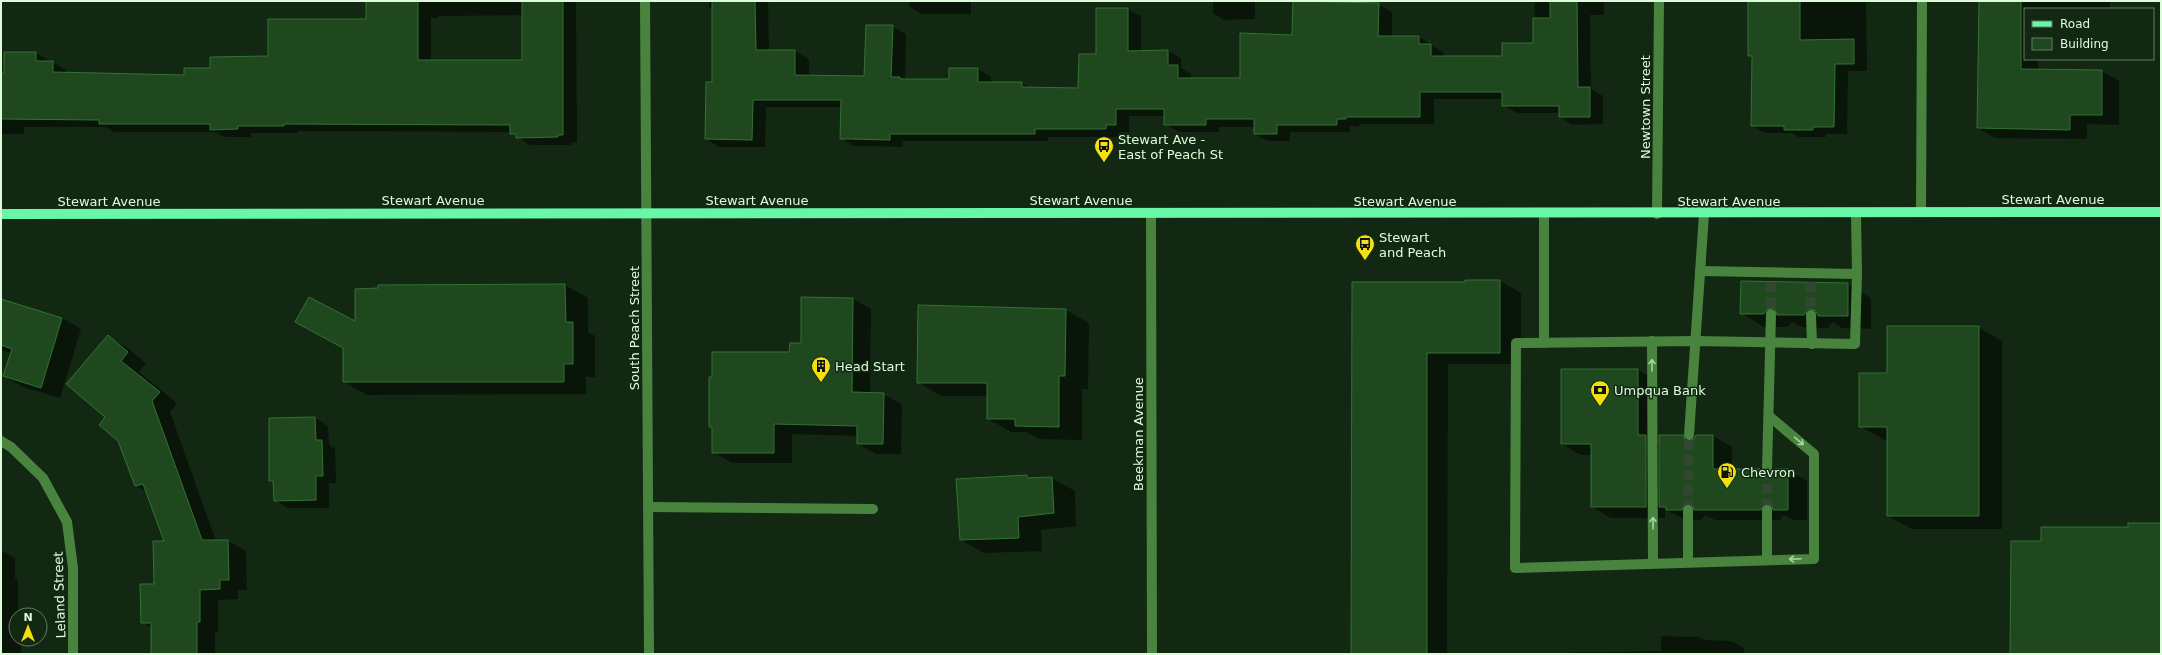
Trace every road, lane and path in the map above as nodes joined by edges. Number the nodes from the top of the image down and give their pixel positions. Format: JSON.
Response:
{"nodes":[{"id":1,"x":645,"y":1,"type":"edge"},
{"id":2,"x":1659,"y":1,"type":"edge"},
{"id":3,"x":1922,"y":1,"type":"edge"},
{"id":4,"x":1921,"y":212,"type":"junction"},
{"id":5,"x":2161,"y":212,"type":"edge"},
{"id":6,"x":646,"y":213,"type":"junction"},
{"id":7,"x":1,"y":214,"type":"edge"},
{"id":8,"x":1151,"y":214,"type":"junction"},
{"id":9,"x":1544,"y":214,"type":"junction"},
{"id":10,"x":1657,"y":214,"type":"junction"},
{"id":11,"x":1704,"y":214,"type":"junction"},
{"id":12,"x":1856,"y":214,"type":"junction"},
{"id":13,"x":1700,"y":271,"type":"junction"},
{"id":14,"x":1857,"y":274,"type":"junction"},
{"id":15,"x":1770,"y":314,"type":"tunnel mouth"},
{"id":16,"x":1812,"y":315,"type":"tunnel mouth"},
{"id":17,"x":1652,"y":341,"type":"junction"},
{"id":18,"x":1696,"y":341,"type":"junction"},
{"id":19,"x":1770,"y":342,"type":"junction"},
{"id":20,"x":1544,"y":343,"type":"junction"},
{"id":21,"x":1812,"y":344,"type":"junction"},
{"id":22,"x":1769,"y":416,"type":"junction"},
{"id":23,"x":1689,"y":435,"type":"tunnel mouth"},
{"id":24,"x":1,"y":441,"type":"edge"},
{"id":25,"x":1767,"y":469,"type":"tunnel mouth"},
{"id":26,"x":648,"y":507,"type":"junction"},
{"id":27,"x":873,"y":509,"type":"dead end"},
{"id":28,"x":1688,"y":510,"type":"tunnel mouth"},
{"id":29,"x":1767,"y":510,"type":"tunnel mouth"},
{"id":30,"x":1767,"y":560,"type":"junction"},
{"id":31,"x":1688,"y":561,"type":"junction"},
{"id":32,"x":1653,"y":562,"type":"junction"},
{"id":33,"x":73,"y":654,"type":"edge"},
{"id":34,"x":649,"y":654,"type":"edge"},
{"id":35,"x":1152,"y":654,"type":"edge"}],
"edges":[{"from":1,"to":6,"type":"street","name":"South Peach Street"},
{"from":2,"to":10,"type":"street","name":"Newtown Street"},
{"from":3,"to":4,"type":"street"},
{"from":4,"to":5,"type":"main road","name":"Stewart Avenue"},
{"from":4,"to":12,"type":"main road","name":"Stewart Avenue"},
{"from":6,"to":7,"type":"main road","name":"Stewart Avenue"},
{"from":6,"to":8,"type":"main road","name":"Stewart Avenue"},
{"from":6,"to":26,"type":"street","name":"South Peach Street"},
{"from":8,"to":9,"type":"main road","name":"Stewart Avenue"},
{"from":8,"to":35,"type":"street","name":"Beekman Avenue"},
{"from":9,"to":10,"type":"main road","name":"Stewart Avenue"},
{"from":9,"to":20,"type":"street"},
{"from":10,"to":11,"type":"main road","name":"Stewart Avenue"},
{"from":11,"to":12,"type":"main road","name":"Stewart Avenue"},
{"from":11,"to":13,"type":"street"},
{"from":12,"to":14,"type":"street"},
{"from":13,"to":14,"type":"street"},
{"from":13,"to":18,"type":"street"},
{"from":14,"to":21,"type":"street"},
{"from":15,"to":19,"type":"street"},
{"from":16,"to":21,"type":"street"},
{"from":17,"to":18,"type":"street"},
{"from":17,"to":20,"type":"street"},
{"from":32,"to":17,"type":"street","one_way":true},
{"from":18,"to":19,"type":"street"},
{"from":18,"to":23,"type":"street"},
{"from":19,"to":21,"type":"street"},
{"from":19,"to":22,"type":"street"},
{"from":20,"to":32,"type":"street"},
{"from":22,"to":25,"type":"street"},
{"from":22,"to":30,"type":"street","one_way":true},
{"from":24,"to":33,"type":"street","name":"Leland Street"},
{"from":26,"to":27,"type":"street"},
{"from":26,"to":34,"type":"street","name":"South Peach Street"},
{"from":28,"to":31,"type":"street"},
{"from":29,"to":30,"type":"street"},
{"from":30,"to":31,"type":"street"},
{"from":31,"to":32,"type":"street"}]}
